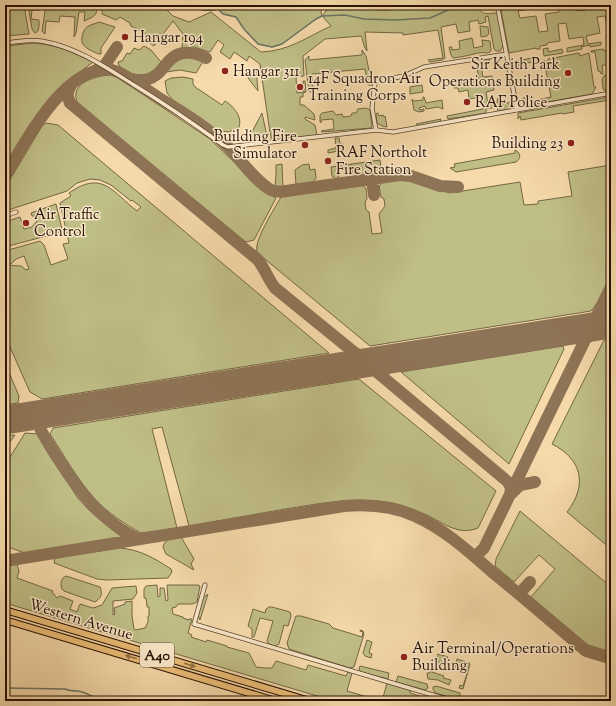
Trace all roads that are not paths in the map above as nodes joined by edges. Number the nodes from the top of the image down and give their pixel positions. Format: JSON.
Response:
{"nodes":[{"id":1,"x":498,"y":9,"type":"dead end"},
{"id":2,"x":5,"y":43,"type":"edge"},
{"id":3,"x":506,"y":54,"type":"junction"},
{"id":4,"x":611,"y":93,"type":"edge"},
{"id":5,"x":517,"y":110,"type":"junction"},
{"id":6,"x":376,"y":130,"type":"junction"},
{"id":7,"x":16,"y":212,"type":"dead end"},
{"id":8,"x":5,"y":216,"type":"edge"},
{"id":9,"x":205,"y":585,"type":"dead end"},
{"id":10,"x":5,"y":610,"type":"edge"},
{"id":11,"x":5,"y":620,"type":"edge"},
{"id":12,"x":276,"y":701,"type":"edge"},
{"id":13,"x":310,"y":701,"type":"edge"},
{"id":14,"x":453,"y":701,"type":"edge"}],
"edges":[{"from":1,"to":3,"type":"street"},
{"from":2,"to":6,"type":"street"},
{"from":3,"to":5,"type":"street"},
{"from":3,"to":6,"type":"street"},
{"from":4,"to":5,"type":"street"},
{"from":5,"to":6,"type":"street"},
{"from":7,"to":8,"type":"street"},
{"from":9,"to":14,"type":"street"},
{"from":10,"to":13,"type":"highway","name":"Western Avenue","number":"A40","one_way":true},
{"from":12,"to":11,"type":"highway","name":"Western Avenue","number":"A40","one_way":true}]}
